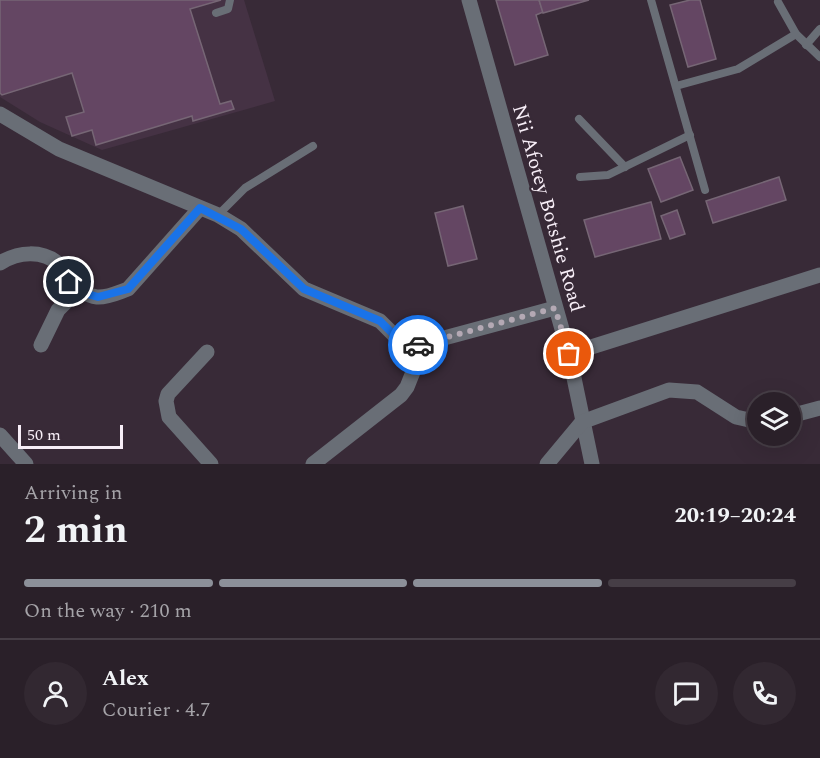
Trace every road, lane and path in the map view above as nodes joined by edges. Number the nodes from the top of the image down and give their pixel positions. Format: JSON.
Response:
{"nodes":[{"id":1,"x":230,"y":0,"type":"edge"},
{"id":2,"x":469,"y":0,"type":"edge"},
{"id":3,"x":651,"y":0,"type":"edge"},
{"id":4,"x":778,"y":2,"type":"dead end"},
{"id":5,"x":216,"y":13,"type":"dead end"},
{"id":6,"x":820,"y":29,"type":"edge"},
{"id":7,"x":796,"y":34,"type":"junction"},
{"id":8,"x":806,"y":45,"type":"junction"},
{"id":9,"x":820,"y":57,"type":"edge"},
{"id":10,"x":676,"y":86,"type":"junction"},
{"id":11,"x":0,"y":114,"type":"edge"},
{"id":12,"x":579,"y":119,"type":"dead end"},
{"id":13,"x":690,"y":135,"type":"junction"},
{"id":14,"x":314,"y":146,"type":"dead end"},
{"id":15,"x":625,"y":167,"type":"junction"},
{"id":16,"x":580,"y":177,"type":"dead end"},
{"id":17,"x":705,"y":190,"type":"dead end"},
{"id":18,"x":200,"y":208,"type":"junction"},
{"id":19,"x":218,"y":215,"type":"junction"},
{"id":20,"x":0,"y":263,"type":"edge"},
{"id":21,"x":820,"y":275,"type":"edge"},
{"id":22,"x":79,"y":289,"type":"junction"},
{"id":23,"x":555,"y":308,"type":"junction"},
{"id":24,"x":41,"y":345,"type":"dead end"},
{"id":25,"x":407,"y":348,"type":"junction"},
{"id":26,"x":207,"y":352,"type":"dead end"},
{"id":27,"x":569,"y":354,"type":"junction"},
{"id":28,"x":819,"y":410,"type":"edge"},
{"id":29,"x":801,"y":414,"type":"edge"},
{"id":30,"x":747,"y":420,"type":"edge"},
{"id":31,"x":582,"y":422,"type":"junction"},
{"id":32,"x":0,"y":435,"type":"edge"},
{"id":33,"x":26,"y":464,"type":"edge"},
{"id":34,"x":211,"y":464,"type":"edge"},
{"id":35,"x":313,"y":464,"type":"edge"},
{"id":36,"x":547,"y":464,"type":"edge"},
{"id":37,"x":592,"y":464,"type":"edge"}],
"edges":[{"from":1,"to":5,"type":"lane"},
{"from":2,"to":23,"type":"street","name":"Nii Afotey Botshie Road"},
{"from":3,"to":10,"type":"lane"},
{"from":4,"to":7,"type":"lane"},
{"from":6,"to":8,"type":"lane"},
{"from":7,"to":8,"type":"lane"},
{"from":7,"to":10,"type":"lane"},
{"from":8,"to":9,"type":"lane"},
{"from":10,"to":13,"type":"lane"},
{"from":11,"to":18,"type":"street"},
{"from":12,"to":15,"type":"lane"},
{"from":13,"to":15,"type":"lane"},
{"from":13,"to":17,"type":"lane"},
{"from":14,"to":19,"type":"lane"},
{"from":15,"to":16,"type":"lane"},
{"from":18,"to":19,"type":"street"},
{"from":18,"to":22,"type":"street"},
{"from":19,"to":25,"type":"street"},
{"from":20,"to":22,"type":"street"},
{"from":21,"to":27,"type":"street"},
{"from":22,"to":24,"type":"street"},
{"from":23,"to":25,"type":"street"},
{"from":23,"to":27,"type":"street","name":"Nii Afotey Botshie Road"},
{"from":25,"to":35,"type":"street"},
{"from":26,"to":34,"type":"street"},
{"from":27,"to":31,"type":"street","name":"Nii Afotey Botshie Road"},
{"from":28,"to":29,"type":"street"},
{"from":30,"to":31,"type":"street"},
{"from":31,"to":36,"type":"street"},
{"from":31,"to":37,"type":"street","name":"Nii Afotey Botshie Road"},
{"from":32,"to":33,"type":"street"}]}
